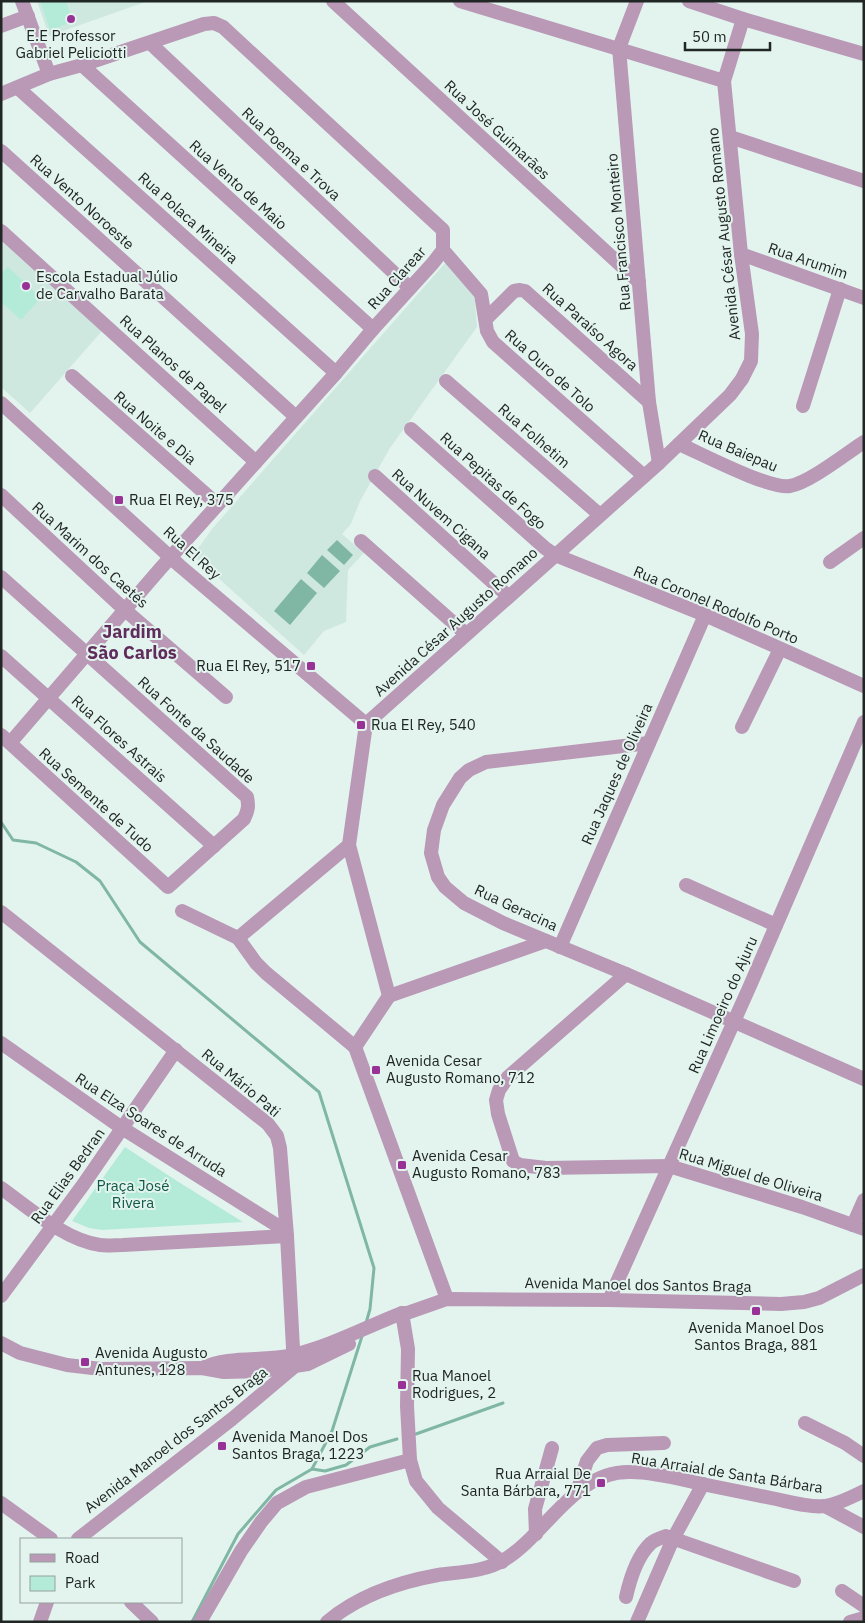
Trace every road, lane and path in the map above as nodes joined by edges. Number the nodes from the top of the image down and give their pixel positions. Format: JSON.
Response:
{"nodes":[{"id":1,"x":22,"y":1,"type":"edge"},
{"id":2,"x":333,"y":1,"type":"edge"},
{"id":3,"x":460,"y":1,"type":"edge"},
{"id":4,"x":637,"y":1,"type":"edge"},
{"id":5,"x":688,"y":1,"type":"edge"},
{"id":6,"x":28,"y":16,"type":"junction"},
{"id":7,"x":743,"y":19,"type":"junction"},
{"id":8,"x":1,"y":26,"type":"edge"},
{"id":9,"x":150,"y":43,"type":"junction"},
{"id":10,"x":619,"y":48,"type":"junction"},
{"id":11,"x":864,"y":54,"type":"edge"},
{"id":12,"x":82,"y":65,"type":"junction"},
{"id":13,"x":49,"y":74,"type":"junction"},
{"id":14,"x":724,"y":82,"type":"junction"},
{"id":15,"x":18,"y":88,"type":"junction"},
{"id":16,"x":1,"y":94,"type":"edge"},
{"id":17,"x":730,"y":137,"type":"junction"},
{"id":18,"x":1,"y":151,"type":"edge"},
{"id":19,"x":864,"y":181,"type":"edge"},
{"id":20,"x":1,"y":231,"type":"edge"},
{"id":21,"x":443,"y":250,"type":"junction"},
{"id":22,"x":741,"y":254,"type":"junction"},
{"id":23,"x":639,"y":282,"type":"junction"},
{"id":24,"x":410,"y":288,"type":"junction"},
{"id":25,"x":840,"y":289,"type":"junction"},
{"id":26,"x":864,"y":298,"type":"edge"},
{"id":27,"x":486,"y":319,"type":"junction"},
{"id":28,"x":373,"y":329,"type":"junction"},
{"id":29,"x":336,"y":374,"type":"junction"},
{"id":30,"x":72,"y":376,"type":"dead end"},
{"id":31,"x":446,"y":381,"type":"dead end"},
{"id":32,"x":649,"y":402,"type":"junction"},
{"id":33,"x":1,"y":403,"type":"edge"},
{"id":34,"x":803,"y":406,"type":"dead end"},
{"id":35,"x":296,"y":417,"type":"junction"},
{"id":36,"x":411,"y":429,"type":"dead end"},
{"id":37,"x":864,"y":442,"type":"edge"},
{"id":38,"x":679,"y":444,"type":"junction"},
{"id":39,"x":256,"y":462,"type":"junction"},
{"id":40,"x":659,"y":463,"type":"junction"},
{"id":41,"x":375,"y":476,"type":"dead end"},
{"id":42,"x":644,"y":476,"type":"junction"},
{"id":43,"x":1,"y":495,"type":"edge"},
{"id":44,"x":217,"y":504,"type":"junction"},
{"id":45,"x":600,"y":515,"type":"junction"},
{"id":46,"x":864,"y":538,"type":"edge"},
{"id":47,"x":361,"y":541,"type":"dead end"},
{"id":48,"x":555,"y":555,"type":"junction"},
{"id":49,"x":171,"y":556,"type":"junction"},
{"id":50,"x":830,"y":562,"type":"dead end"},
{"id":51,"x":1,"y":578,"type":"edge"},
{"id":52,"x":508,"y":596,"type":"junction"},
{"id":53,"x":125,"y":610,"type":"junction"},
{"id":54,"x":704,"y":615,"type":"junction"},
{"id":55,"x":466,"y":634,"type":"junction"},
{"id":56,"x":780,"y":649,"type":"junction"},
{"id":57,"x":87,"y":655,"type":"junction"},
{"id":58,"x":1,"y":656,"type":"edge"},
{"id":59,"x":864,"y":686,"type":"edge"},
{"id":60,"x":226,"y":697,"type":"dead end"},
{"id":61,"x":48,"y":698,"type":"junction"},
{"id":62,"x":864,"y":722,"type":"edge"},
{"id":63,"x":366,"y":724,"type":"junction"},
{"id":64,"x":742,"y":727,"type":"dead end"},
{"id":65,"x":6,"y":739,"type":"edge"},
{"id":66,"x":649,"y":742,"type":"junction"},
{"id":67,"x":349,"y":845,"type":"junction"},
{"id":68,"x":214,"y":846,"type":"junction"},
{"id":69,"x":686,"y":885,"type":"dead end"},
{"id":70,"x":182,"y":911,"type":"dead end"},
{"id":71,"x":1,"y":912,"type":"edge"},
{"id":72,"x":776,"y":925,"type":"junction"},
{"id":73,"x":238,"y":938,"type":"junction"},
{"id":74,"x":546,"y":941,"type":"junction"},
{"id":75,"x":560,"y":947,"type":"junction"},
{"id":76,"x":626,"y":974,"type":"junction"},
{"id":77,"x":389,"y":996,"type":"junction"},
{"id":78,"x":734,"y":1021,"type":"junction"},
{"id":79,"x":1,"y":1043,"type":"edge"},
{"id":80,"x":355,"y":1047,"type":"junction"},
{"id":81,"x":176,"y":1050,"type":"junction"},
{"id":82,"x":864,"y":1079,"type":"edge"},
{"id":83,"x":122,"y":1128,"type":"junction"},
{"id":84,"x":668,"y":1166,"type":"junction"},
{"id":85,"x":1,"y":1188,"type":"edge"},
{"id":86,"x":864,"y":1200,"type":"edge"},
{"id":87,"x":53,"y":1225,"type":"junction"},
{"id":88,"x":858,"y":1227,"type":"edge"},
{"id":89,"x":286,"y":1233,"type":"junction"},
{"id":90,"x":864,"y":1275,"type":"edge"},
{"id":91,"x":1,"y":1296,"type":"edge"},
{"id":92,"x":447,"y":1299,"type":"junction"},
{"id":93,"x":609,"y":1300,"type":"junction"},
{"id":94,"x":404,"y":1315,"type":"junction"},
{"id":95,"x":1,"y":1344,"type":"edge"},
{"id":96,"x":293,"y":1361,"type":"junction"},
{"id":97,"x":202,"y":1368,"type":"junction"},
{"id":98,"x":261,"y":1371,"type":"junction"},
{"id":99,"x":232,"y":1419,"type":"junction"},
{"id":100,"x":805,"y":1423,"type":"dead end"},
{"id":101,"x":664,"y":1443,"type":"dead end"},
{"id":102,"x":552,"y":1448,"type":"dead end"},
{"id":103,"x":864,"y":1456,"type":"edge"},
{"id":104,"x":410,"y":1460,"type":"junction"},
{"id":105,"x":704,"y":1484,"type":"junction"},
{"id":106,"x":864,"y":1491,"type":"edge"},
{"id":107,"x":577,"y":1492,"type":"junction"},
{"id":108,"x":1,"y":1503,"type":"edge"},
{"id":109,"x":825,"y":1506,"type":"junction"},
{"id":110,"x":864,"y":1527,"type":"edge"},
{"id":111,"x":536,"y":1534,"type":"junction"},
{"id":112,"x":50,"y":1538,"type":"edge"},
{"id":113,"x":79,"y":1538,"type":"edge"},
{"id":114,"x":673,"y":1538,"type":"junction"},
{"id":115,"x":502,"y":1562,"type":"junction"},
{"id":116,"x":794,"y":1580,"type":"dead end"},
{"id":117,"x":842,"y":1591,"type":"dead end"},
{"id":118,"x":626,"y":1597,"type":"dead end"},
{"id":119,"x":47,"y":1603,"type":"edge"},
{"id":120,"x":132,"y":1603,"type":"edge"},
{"id":121,"x":864,"y":1606,"type":"edge"},
{"id":122,"x":864,"y":1618,"type":"edge"},
{"id":123,"x":40,"y":1622,"type":"edge"},
{"id":124,"x":152,"y":1622,"type":"edge"},
{"id":125,"x":200,"y":1622,"type":"edge"},
{"id":126,"x":327,"y":1622,"type":"edge"},
{"id":127,"x":637,"y":1622,"type":"edge"},
{"id":128,"x":850,"y":1622,"type":"edge"}],
"edges":[{"from":1,"to":6,"type":"street"},
{"from":2,"to":23,"type":"street","name":"Rua José Guimarães"},
{"from":3,"to":10,"type":"street"},
{"from":4,"to":10,"type":"street","name":"Rua Francisco Monteiro"},
{"from":5,"to":7,"type":"street"},
{"from":6,"to":8,"type":"street"},
{"from":6,"to":13,"type":"street"},
{"from":7,"to":11,"type":"street"},
{"from":7,"to":14,"type":"street","name":"Avenida César Augusto Romano"},
{"from":9,"to":12,"type":"street","name":"Rua Clarear"},
{"from":9,"to":21,"type":"street","name":"Rua Clarear"},
{"from":9,"to":24,"type":"street","name":"Rua Poema e Trova"},
{"from":10,"to":14,"type":"street"},
{"from":10,"to":23,"type":"street","name":"Rua Francisco Monteiro"},
{"from":12,"to":13,"type":"street","name":"Rua Clarear"},
{"from":12,"to":28,"type":"street","name":"Rua Vento de Maio"},
{"from":13,"to":15,"type":"street","name":"Rua Clarear"},
{"from":14,"to":17,"type":"street","name":"Avenida César Augusto Romano"},
{"from":15,"to":16,"type":"street","name":"Rua Clarear"},
{"from":15,"to":29,"type":"street","name":"Rua Polaca Mineira"},
{"from":17,"to":19,"type":"street"},
{"from":17,"to":22,"type":"street","name":"Avenida César Augusto Romano"},
{"from":18,"to":35,"type":"street","name":"Rua Vento Noroeste"},
{"from":20,"to":39,"type":"street","name":"Rua Planos de Papel"},
{"from":21,"to":24,"type":"street","name":"Rua Clarear"},
{"from":21,"to":27,"type":"street","name":"Rua Ouro de Tolo"},
{"from":22,"to":25,"type":"street","name":"Rua Arumim"},
{"from":22,"to":38,"type":"street","name":"Avenida César Augusto Romano"},
{"from":23,"to":32,"type":"street","name":"Rua Francisco Monteiro"},
{"from":24,"to":28,"type":"street","name":"Rua Clarear"},
{"from":25,"to":26,"type":"street","name":"Rua Arumim"},
{"from":25,"to":34,"type":"street"},
{"from":27,"to":32,"type":"street","name":"Rua Paraíso Agora"},
{"from":27,"to":42,"type":"street","name":"Rua Ouro de Tolo"},
{"from":28,"to":29,"type":"street","name":"Rua Clarear"},
{"from":29,"to":35,"type":"street","name":"Rua Clarear"},
{"from":30,"to":44,"type":"street","name":"Rua Noite e Dia"},
{"from":31,"to":45,"type":"street","name":"Rua Folhetim"},
{"from":32,"to":40,"type":"street","name":"Rua Francisco Monteiro"},
{"from":33,"to":49,"type":"street","name":"Rua El Rey"},
{"from":35,"to":39,"type":"street","name":"Rua Clarear"},
{"from":36,"to":48,"type":"street","name":"Rua Pepitas de Fogo"},
{"from":37,"to":38,"type":"street","name":"Rua Baiepau"},
{"from":38,"to":40,"type":"street","name":"Avenida César Augusto Romano"},
{"from":39,"to":44,"type":"street","name":"Rua Clarear"},
{"from":40,"to":42,"type":"street","name":"Avenida César Augusto Romano"},
{"from":41,"to":52,"type":"street","name":"Rua Nuvem Cigana"},
{"from":42,"to":45,"type":"street","name":"Avenida César Augusto Romano"},
{"from":43,"to":53,"type":"street","name":"Rua Marim dos Caetés"},
{"from":44,"to":49,"type":"street","name":"Rua Clarear"},
{"from":45,"to":48,"type":"street","name":"Avenida César Augusto Romano"},
{"from":46,"to":50,"type":"street"},
{"from":47,"to":55,"type":"street"},
{"from":48,"to":52,"type":"street","name":"Avenida César Augusto Romano"},
{"from":48,"to":54,"type":"street","name":"Rua Coronel Rodolfo Porto"},
{"from":49,"to":53,"type":"street","name":"Rua Clarear"},
{"from":49,"to":63,"type":"street","name":"Rua El Rey"},
{"from":51,"to":57,"type":"street","name":"Rua Fonte da Saudade"},
{"from":52,"to":55,"type":"street","name":"Avenida César Augusto Romano"},
{"from":53,"to":57,"type":"street","name":"Rua Clarear"},
{"from":53,"to":60,"type":"street","name":"Rua Marim dos Caetés"},
{"from":54,"to":56,"type":"street","name":"Rua Coronel Rodolfo Porto"},
{"from":54,"to":66,"type":"street","name":"Rua Jaques de Oliveira"},
{"from":55,"to":63,"type":"street","name":"Avenida César Augusto Romano"},
{"from":56,"to":59,"type":"street","name":"Rua Coronel Rodolfo Porto"},
{"from":56,"to":64,"type":"street"},
{"from":57,"to":61,"type":"street","name":"Rua Clarear"},
{"from":57,"to":68,"type":"street","name":"Rua Fonte da Saudade"},
{"from":58,"to":61,"type":"street","name":"Rua Flores Astrais"},
{"from":61,"to":65,"type":"street","name":"Rua Clarear"},
{"from":61,"to":68,"type":"street","name":"Rua Flores Astrais"},
{"from":62,"to":72,"type":"street","name":"Rua Limoeiro do Ajuru"},
{"from":63,"to":67,"type":"street"},
{"from":65,"to":68,"type":"street","name":"Rua Semente de Tudo"},
{"from":66,"to":74,"type":"street","name":"Rua Geracina"},
{"from":66,"to":75,"type":"street","name":"Rua Jaques de Oliveira"},
{"from":67,"to":73,"type":"street"},
{"from":67,"to":77,"type":"street"},
{"from":69,"to":72,"type":"street"},
{"from":70,"to":73,"type":"street"},
{"from":71,"to":81,"type":"street","name":"Rua Mário Pati"},
{"from":72,"to":78,"type":"street","name":"Rua Limoeiro do Ajuru"},
{"from":73,"to":80,"type":"street"},
{"from":74,"to":75,"type":"street","name":"Rua Geracina"},
{"from":74,"to":77,"type":"street"},
{"from":75,"to":76,"type":"street","name":"Rua Geracina"},
{"from":76,"to":78,"type":"street","name":"Rua Geracina"},
{"from":76,"to":84,"type":"street","name":"Rua Miguel de Oliveira"},
{"from":77,"to":80,"type":"street"},
{"from":78,"to":82,"type":"street","name":"Rua Geracina"},
{"from":78,"to":84,"type":"street","name":"Rua Limoeiro do Ajuru"},
{"from":79,"to":83,"type":"street","name":"Rua Elza Soares de Arruda"},
{"from":80,"to":92,"type":"street"},
{"from":81,"to":83,"type":"street","name":"Rua Elias Bedran"},
{"from":81,"to":89,"type":"street","name":"Rua Mário Pati"},
{"from":83,"to":87,"type":"street","name":"Rua Elias Bedran"},
{"from":83,"to":89,"type":"street","name":"Rua Elza Soares de Arruda"},
{"from":84,"to":88,"type":"street","name":"Rua Miguel de Oliveira"},
{"from":84,"to":93,"type":"street","name":"Rua Limoeiro do Ajuru"},
{"from":85,"to":87,"type":"street"},
{"from":86,"to":88,"type":"street"},
{"from":87,"to":89,"type":"street"},
{"from":87,"to":91,"type":"street","name":"Rua Elias Bedran"},
{"from":89,"to":96,"type":"street","name":"Rua Mário Pati"},
{"from":90,"to":93,"type":"street","name":"Avenida Manoel dos Santos Braga"},
{"from":92,"to":93,"type":"street","name":"Avenida Manoel dos Santos Braga"},
{"from":92,"to":94,"type":"street","name":"Avenida Manoel dos Santos Braga"},
{"from":94,"to":96,"type":"street","name":"Avenida Manoel dos Santos Braga"},
{"from":94,"to":104,"type":"street"},
{"from":95,"to":97,"type":"street"},
{"from":96,"to":97,"type":"street"},
{"from":96,"to":98,"type":"street"},
{"from":96,"to":99,"type":"street","name":"Avenida Manoel dos Santos Braga"},
{"from":97,"to":98,"type":"street"},
{"from":98,"to":99,"type":"street"},
{"from":99,"to":113,"type":"street","name":"Avenida Manoel dos Santos Braga"},
{"from":100,"to":103,"type":"street"},
{"from":101,"to":107,"type":"street"},
{"from":102,"to":111,"type":"street"},
{"from":104,"to":115,"type":"street"},
{"from":104,"to":125,"type":"street"},
{"from":105,"to":107,"type":"street","name":"Rua Arraial de Santa Bárbara"},
{"from":105,"to":109,"type":"street","name":"Rua Arraial de Santa Bárbara"},
{"from":105,"to":114,"type":"street"},
{"from":106,"to":109,"type":"street","name":"Rua Arraial de Santa Bárbara"},
{"from":107,"to":111,"type":"street","name":"Rua Arraial de Santa Bárbara"},
{"from":108,"to":112,"type":"street"},
{"from":109,"to":110,"type":"street"},
{"from":111,"to":115,"type":"street","name":"Rua Arraial de Santa Bárbara"},
{"from":114,"to":116,"type":"street"},
{"from":114,"to":118,"type":"street"},
{"from":114,"to":127,"type":"street"},
{"from":115,"to":126,"type":"street","name":"Rua Arraial de Santa Bárbara"},
{"from":117,"to":121,"type":"street"},
{"from":119,"to":123,"type":"street"},
{"from":120,"to":124,"type":"street"},
{"from":122,"to":128,"type":"street"}]}
